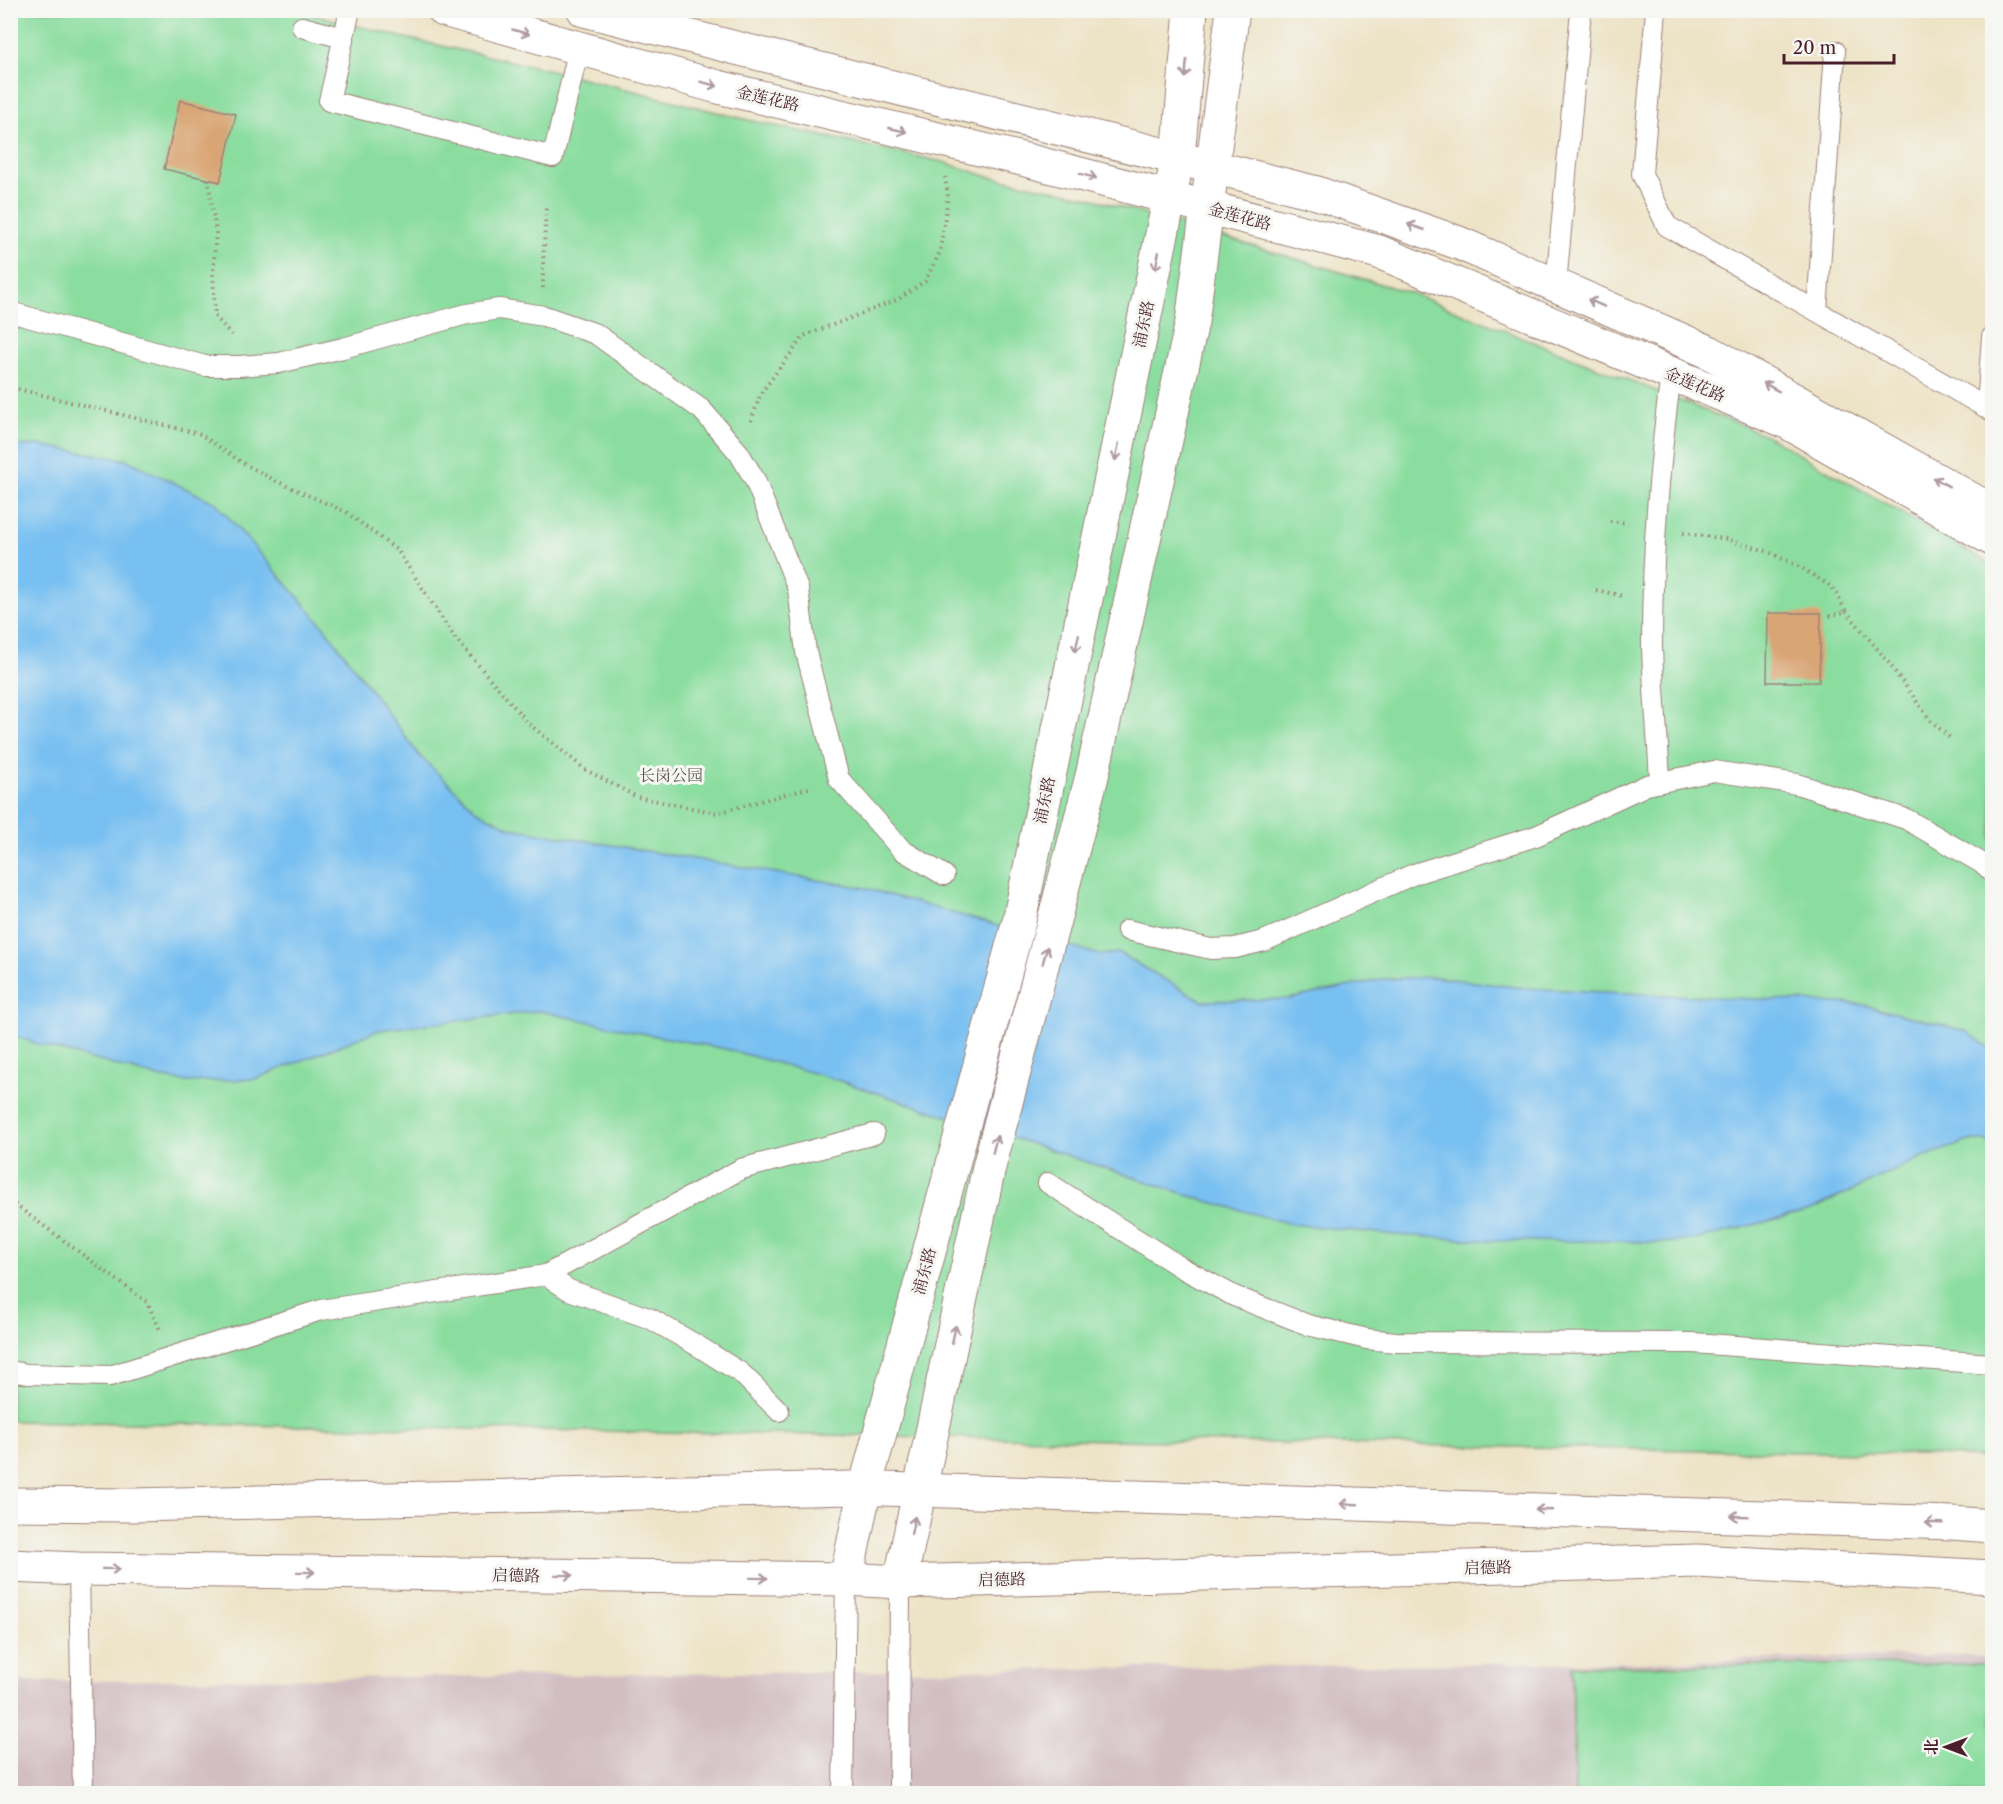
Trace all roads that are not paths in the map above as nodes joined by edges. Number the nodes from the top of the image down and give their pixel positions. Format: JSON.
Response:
{"nodes":[{"id":1,"x":350,"y":10,"type":"edge"},
{"id":2,"x":444,"y":10,"type":"edge"},
{"id":3,"x":584,"y":10,"type":"edge"},
{"id":4,"x":1191,"y":10,"type":"edge"},
{"id":5,"x":1233,"y":10,"type":"edge"},
{"id":6,"x":1581,"y":10,"type":"edge"},
{"id":7,"x":1656,"y":10,"type":"edge"},
{"id":8,"x":302,"y":27,"type":"dead end"},
{"id":9,"x":344,"y":38,"type":"junction"},
{"id":10,"x":579,"y":48,"type":"junction"},
{"id":11,"x":1835,"y":51,"type":"dead end"},
{"id":12,"x":1178,"y":157,"type":"junction"},
{"id":13,"x":1213,"y":166,"type":"junction"},
{"id":14,"x":1170,"y":198,"type":"junction"},
{"id":15,"x":1207,"y":208,"type":"junction"},
{"id":16,"x":1556,"y":285,"type":"junction"},
{"id":17,"x":1817,"y":311,"type":"junction"},
{"id":18,"x":10,"y":312,"type":"edge"},
{"id":19,"x":1992,"y":337,"type":"edge"},
{"id":20,"x":1671,"y":374,"type":"junction"},
{"id":21,"x":1990,"y":409,"type":"edge"},
{"id":22,"x":1992,"y":511,"type":"edge"},
{"id":23,"x":1992,"y":539,"type":"edge"},
{"id":24,"x":1660,"y":782,"type":"junction"},
{"id":25,"x":1992,"y":872,"type":"edge"},
{"id":26,"x":944,"y":875,"type":"dead end"},
{"id":27,"x":1127,"y":930,"type":"dead end"},
{"id":28,"x":874,"y":1134,"type":"dead end"},
{"id":29,"x":1048,"y":1183,"type":"dead end"},
{"id":30,"x":546,"y":1275,"type":"junction"},
{"id":31,"x":1992,"y":1364,"type":"edge"},
{"id":32,"x":10,"y":1371,"type":"edge"},
{"id":33,"x":779,"y":1411,"type":"dead end"},
{"id":34,"x":866,"y":1488,"type":"junction"},
{"id":35,"x":920,"y":1490,"type":"junction"},
{"id":36,"x":10,"y":1504,"type":"edge"},
{"id":37,"x":1992,"y":1526,"type":"edge"},
{"id":38,"x":10,"y":1566,"type":"edge"},
{"id":39,"x":79,"y":1569,"type":"junction"},
{"id":40,"x":1992,"y":1577,"type":"edge"},
{"id":41,"x":846,"y":1579,"type":"junction"},
{"id":42,"x":900,"y":1582,"type":"junction"},
{"id":43,"x":83,"y":1794,"type":"edge"},
{"id":44,"x":843,"y":1794,"type":"edge"},
{"id":45,"x":899,"y":1794,"type":"edge"}],
"edges":[{"from":1,"to":9,"type":"lane"},
{"from":2,"to":10,"type":"street","name":"金莲花路","one_way":true},
{"from":3,"to":12,"type":"street","name":"金莲花路"},
{"from":4,"to":12,"type":"street","name":"浦东路","one_way":true},
{"from":5,"to":13,"type":"street"},
{"from":6,"to":16,"type":"lane"},
{"from":7,"to":17,"type":"lane"},
{"from":8,"to":9,"type":"lane"},
{"from":9,"to":10,"type":"lane"},
{"from":10,"to":14,"type":"street","name":"金莲花路","one_way":true},
{"from":11,"to":17,"type":"lane"},
{"from":12,"to":13,"type":"street","name":"金莲花路"},
{"from":12,"to":14,"type":"street","name":"浦东路"},
{"from":13,"to":15,"type":"street"},
{"from":16,"to":13,"type":"street","name":"金莲花路","one_way":true},
{"from":14,"to":15,"type":"street","name":"金莲花路"},
{"from":14,"to":34,"type":"street","name":"浦东路","one_way":true},
{"from":15,"to":20,"type":"street","name":"金莲花路"},
{"from":35,"to":15,"type":"street","one_way":true},
{"from":22,"to":16,"type":"street","name":"金莲花路","one_way":true},
{"from":17,"to":21,"type":"lane"},
{"from":18,"to":26,"type":"lane"},
{"from":19,"to":21,"type":"lane"},
{"from":20,"to":23,"type":"street","name":"金莲花路"},
{"from":20,"to":24,"type":"lane"},
{"from":24,"to":25,"type":"lane"},
{"from":24,"to":27,"type":"lane"},
{"from":28,"to":30,"type":"lane"},
{"from":29,"to":31,"type":"lane"},
{"from":30,"to":32,"type":"lane"},
{"from":30,"to":33,"type":"lane"},
{"from":34,"to":35,"type":"street"},
{"from":34,"to":36,"type":"street"},
{"from":34,"to":41,"type":"street","name":"浦东路"},
{"from":37,"to":35,"type":"street","one_way":true},
{"from":42,"to":35,"type":"street","one_way":true},
{"from":38,"to":39,"type":"street","name":"启德路"},
{"from":39,"to":41,"type":"street","name":"启德路","one_way":true},
{"from":39,"to":43,"type":"lane"},
{"from":40,"to":42,"type":"street","name":"启德路"},
{"from":41,"to":42,"type":"street","name":"启德路"},
{"from":41,"to":44,"type":"lane"},
{"from":42,"to":45,"type":"lane"}]}
